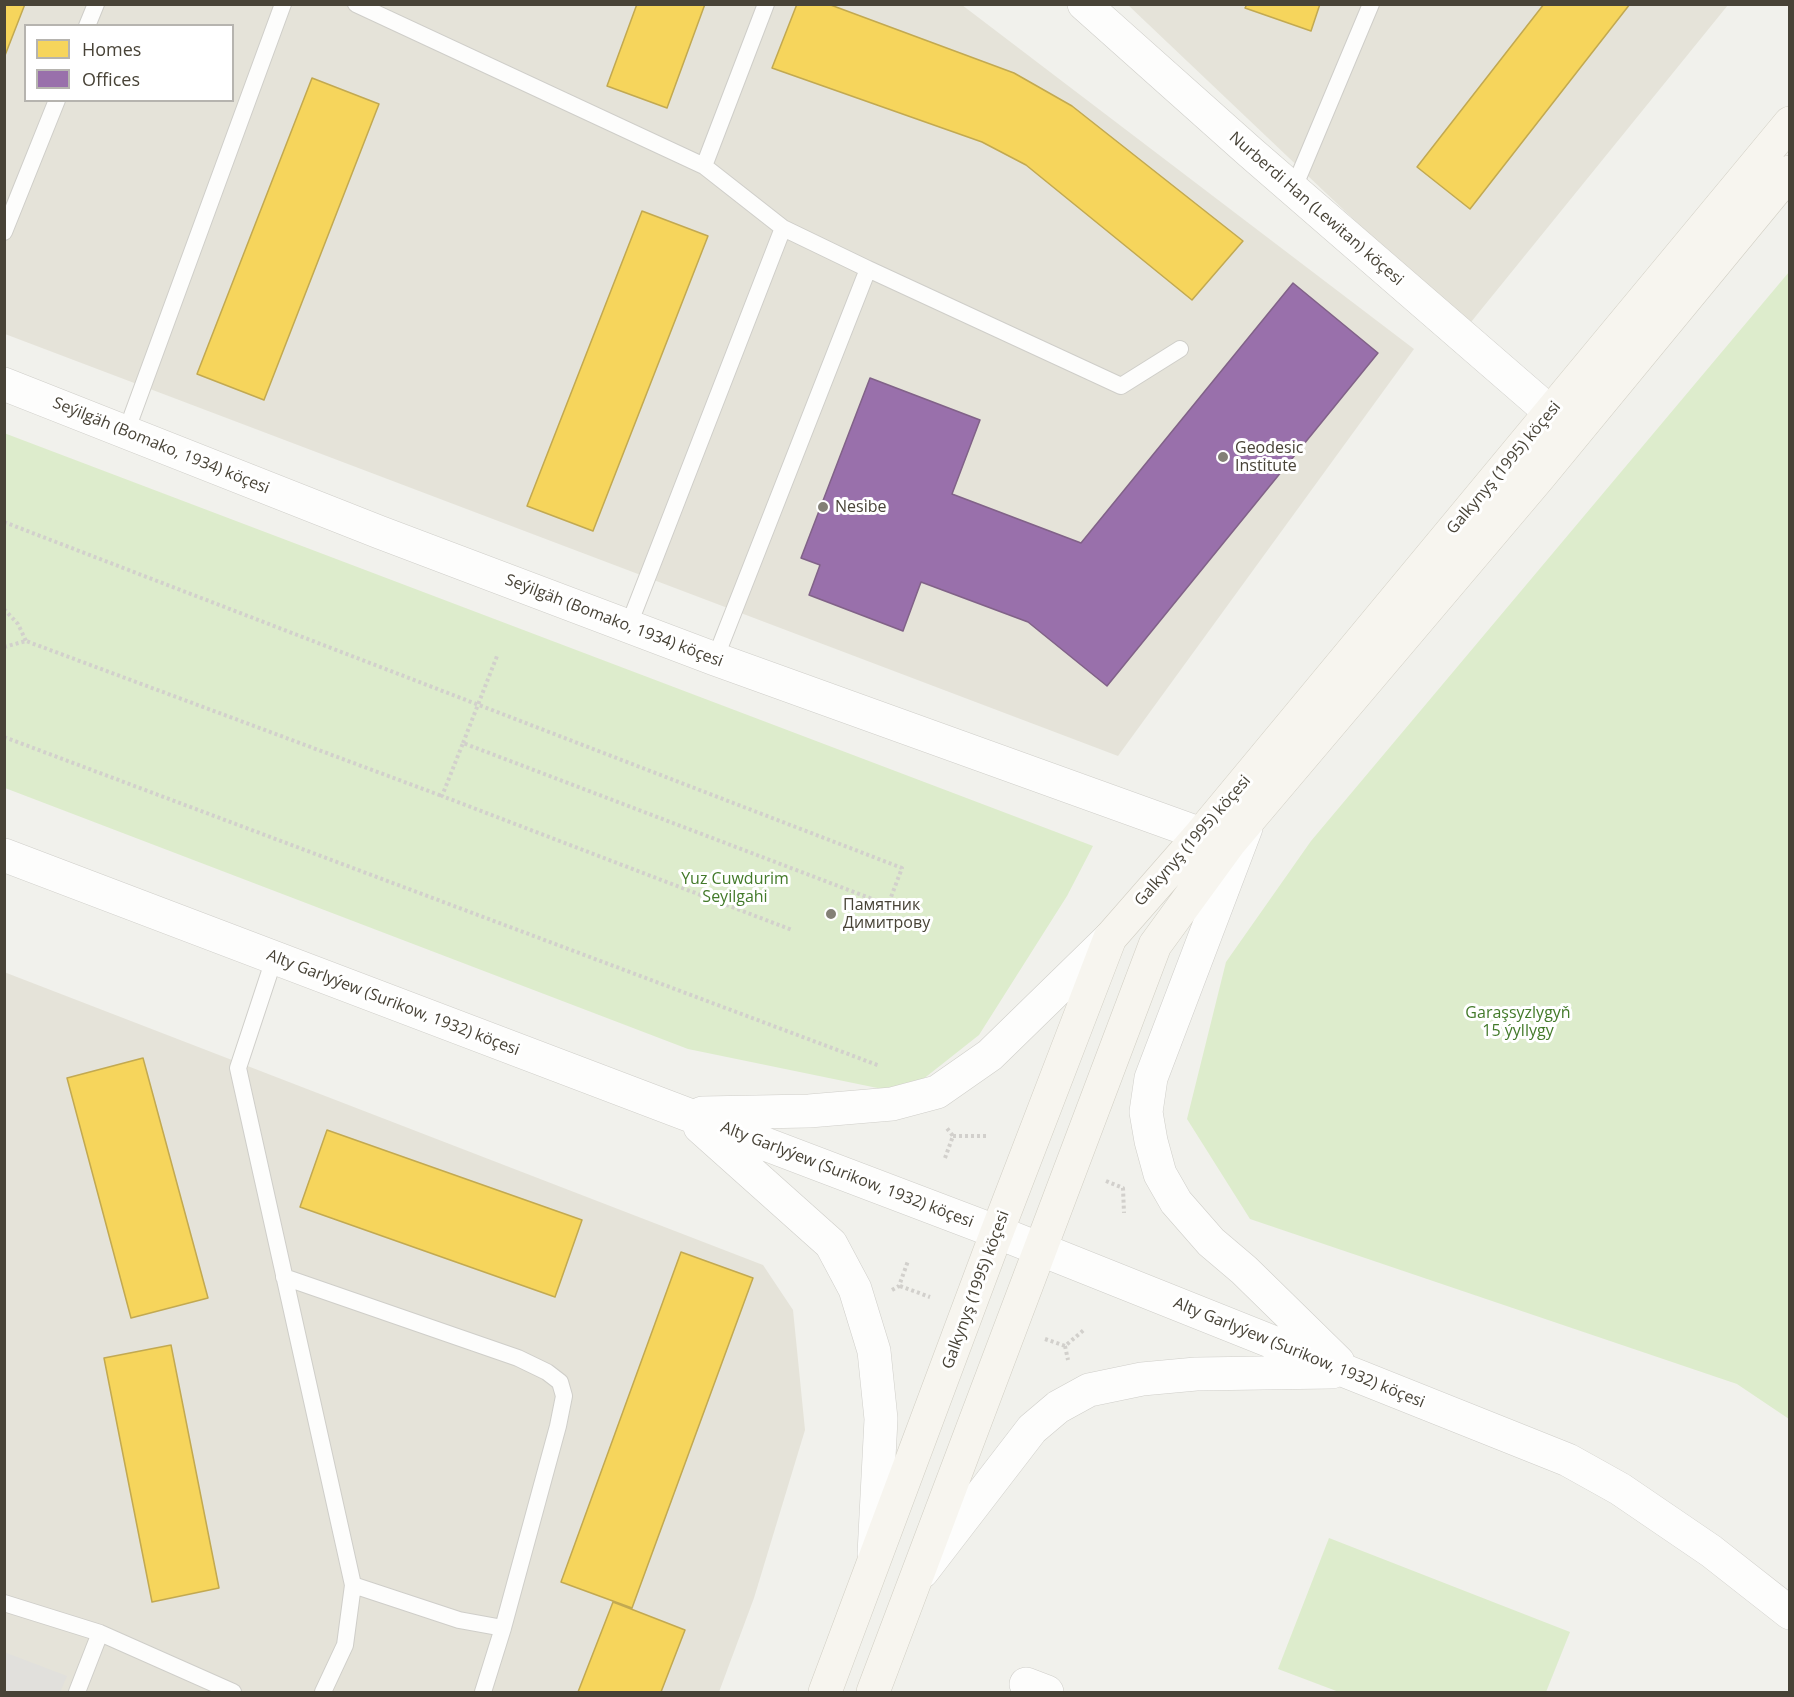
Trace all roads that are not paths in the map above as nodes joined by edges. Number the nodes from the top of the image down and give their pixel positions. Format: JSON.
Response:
{"nodes":[{"id":1,"x":96,"y":4,"type":"edge"},
{"id":2,"x":283,"y":4,"type":"edge"},
{"id":3,"x":356,"y":4,"type":"edge"},
{"id":4,"x":766,"y":4,"type":"edge"},
{"id":5,"x":1084,"y":4,"type":"edge"},
{"id":6,"x":1371,"y":4,"type":"edge"},
{"id":7,"x":88,"y":24,"type":"edge"},
{"id":8,"x":56,"y":102,"type":"edge"},
{"id":9,"x":1790,"y":123,"type":"edge"},
{"id":10,"x":704,"y":166,"type":"junction"},
{"id":11,"x":1790,"y":172,"type":"edge"},
{"id":12,"x":1293,"y":190,"type":"junction"},
{"id":13,"x":783,"y":228,"type":"junction"},
{"id":14,"x":4,"y":232,"type":"edge"},
{"id":15,"x":868,"y":269,"type":"junction"},
{"id":16,"x":1180,"y":349,"type":"dead end"},
{"id":17,"x":4,"y":384,"type":"edge"},
{"id":18,"x":1550,"y":412,"type":"junction"},
{"id":19,"x":126,"y":432,"type":"junction"},
{"id":20,"x":628,"y":627,"type":"junction"},
{"id":21,"x":715,"y":659,"type":"junction"},
{"id":22,"x":1227,"y":831,"type":"junction"},
{"id":23,"x":4,"y":855,"type":"edge"},
{"id":24,"x":1110,"y":938,"type":"junction"},
{"id":25,"x":274,"y":959,"type":"junction"},
{"id":26,"x":686,"y":1114,"type":"junction"},
{"id":27,"x":997,"y":1232,"type":"junction"},
{"id":28,"x":1039,"y":1248,"type":"junction"},
{"id":29,"x":284,"y":1277,"type":"junction"},
{"id":30,"x":1348,"y":1372,"type":"junction"},
{"id":31,"x":873,"y":1566,"type":"junction"},
{"id":32,"x":914,"y":1583,"type":"junction"},
{"id":33,"x":353,"y":1585,"type":"junction"},
{"id":34,"x":4,"y":1603,"type":"edge"},
{"id":35,"x":1790,"y":1613,"type":"edge"},
{"id":36,"x":503,"y":1628,"type":"junction"},
{"id":37,"x":100,"y":1633,"type":"junction"},
{"id":38,"x":77,"y":1692,"type":"edge"},
{"id":39,"x":233,"y":1692,"type":"edge"},
{"id":40,"x":323,"y":1692,"type":"edge"},
{"id":41,"x":483,"y":1692,"type":"edge"},
{"id":42,"x":825,"y":1692,"type":"edge"},
{"id":43,"x":873,"y":1692,"type":"edge"}],
"edges":[{"from":1,"to":7,"type":"lane"},
{"from":2,"to":19,"type":"lane"},
{"from":3,"to":10,"type":"lane"},
{"from":4,"to":10,"type":"lane"},
{"from":5,"to":12,"type":"street","name":"Nurberdi Han (Lewitan) köçesi"},
{"from":6,"to":12,"type":"lane"},
{"from":8,"to":14,"type":"lane"},
{"from":9,"to":18,"type":"main road","name":"Galkynyş (1995) köçesi"},
{"from":10,"to":13,"type":"lane"},
{"from":11,"to":22,"type":"main road","name":"Galkynyş (1995) köçesi"},
{"from":12,"to":18,"type":"street","name":"Nurberdi Han (Lewitan) köçesi"},
{"from":13,"to":15,"type":"lane"},
{"from":13,"to":20,"type":"lane"},
{"from":15,"to":16,"type":"lane"},
{"from":15,"to":21,"type":"lane"},
{"from":17,"to":19,"type":"street","name":"Seýilgäh (Bomako, 1934) köçesi"},
{"from":18,"to":22,"type":"main road","name":"Galkynyş (1995) köçesi"},
{"from":19,"to":20,"type":"street","name":"Seýilgäh (Bomako, 1934) köçesi"},
{"from":20,"to":21,"type":"street","name":"Seýilgäh (Bomako, 1934) köçesi"},
{"from":21,"to":22,"type":"street","name":"Seýilgäh (Bomako, 1934) köçesi"},
{"from":22,"to":24,"type":"main road","name":"Galkynyş (1995) köçesi"},
{"from":22,"to":28,"type":"main road","name":"Galkynyş (1995) köçesi"},
{"from":22,"to":30,"type":"street"},
{"from":23,"to":25,"type":"street","name":"Alty Garlyýew (Surikow, 1932) köçesi"},
{"from":24,"to":26,"type":"street"},
{"from":24,"to":27,"type":"main road","name":"Galkynyş (1995) köçesi"},
{"from":25,"to":26,"type":"street","name":"Alty Garlyýew (Surikow, 1932) köçesi"},
{"from":25,"to":29,"type":"lane"},
{"from":26,"to":27,"type":"street","name":"Alty Garlyýew (Surikow, 1932) köçesi"},
{"from":26,"to":31,"type":"street"},
{"from":27,"to":28,"type":"street","name":"Alty Garlyýew (Surikow, 1932) köçesi"},
{"from":27,"to":31,"type":"main road","name":"Galkynyş (1995) köçesi"},
{"from":28,"to":30,"type":"street","name":"Alty Garlyýew (Surikow, 1932) köçesi"},
{"from":28,"to":32,"type":"main road","name":"Galkynyş (1995) köçesi"},
{"from":29,"to":33,"type":"lane"},
{"from":29,"to":36,"type":"lane"},
{"from":30,"to":32,"type":"street"},
{"from":30,"to":35,"type":"street","name":"Alty Garlyýew (Surikow, 1932) köçesi"},
{"from":31,"to":42,"type":"main road","name":"Galkynyş (1995) köçesi"},
{"from":32,"to":43,"type":"main road","name":"Galkynyş (1995) köçesi"},
{"from":33,"to":36,"type":"lane"},
{"from":33,"to":40,"type":"lane"},
{"from":34,"to":37,"type":"lane"},
{"from":36,"to":41,"type":"lane"},
{"from":37,"to":38,"type":"lane"},
{"from":37,"to":39,"type":"lane"}]}
